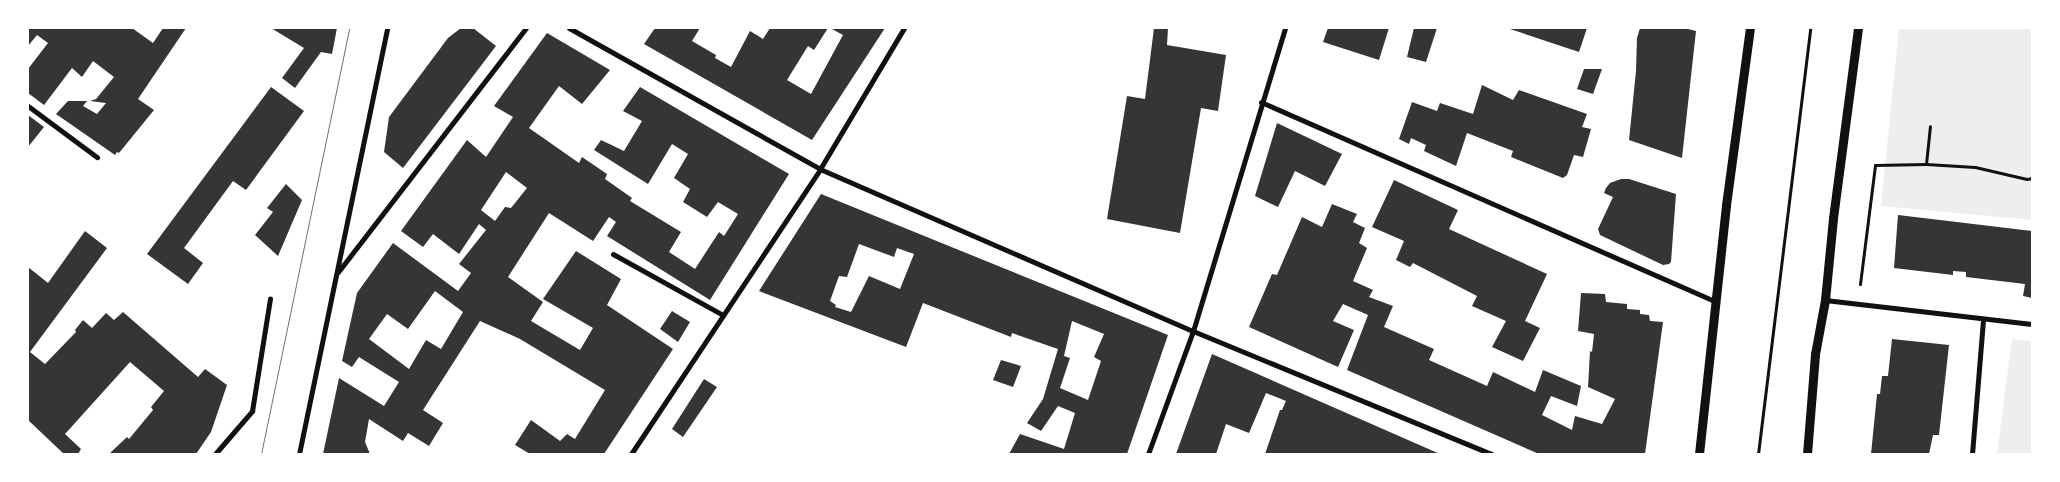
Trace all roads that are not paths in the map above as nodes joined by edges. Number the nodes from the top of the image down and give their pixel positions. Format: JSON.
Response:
{"nodes":[{"id":1,"x":387,"y":28,"type":"edge"},
{"id":2,"x":526,"y":28,"type":"edge"},
{"id":3,"x":568,"y":28,"type":"edge"},
{"id":4,"x":904,"y":28,"type":"edge"},
{"id":5,"x":1285,"y":28,"type":"edge"},
{"id":6,"x":1750,"y":28,"type":"edge"},
{"id":7,"x":1858,"y":28,"type":"edge"},
{"id":8,"x":1261,"y":102,"type":"junction"},
{"id":9,"x":28,"y":106,"type":"edge"},
{"id":10,"x":97,"y":157,"type":"dead end"},
{"id":11,"x":820,"y":169,"type":"junction"},
{"id":12,"x":613,"y":254,"type":"dead end"},
{"id":13,"x":336,"y":274,"type":"junction"},
{"id":14,"x":270,"y":298,"type":"dead end"},
{"id":15,"x":1825,"y":300,"type":"junction"},
{"id":16,"x":1716,"y":302,"type":"junction"},
{"id":17,"x":723,"y":315,"type":"junction"},
{"id":18,"x":1983,"y":319,"type":"junction"},
{"id":19,"x":2032,"y":324,"type":"edge"},
{"id":20,"x":1193,"y":330,"type":"junction"},
{"id":21,"x":214,"y":454,"type":"edge"},
{"id":22,"x":299,"y":454,"type":"edge"},
{"id":23,"x":631,"y":454,"type":"edge"},
{"id":24,"x":1148,"y":454,"type":"edge"},
{"id":25,"x":1492,"y":454,"type":"edge"},
{"id":26,"x":1699,"y":454,"type":"edge"},
{"id":27,"x":1807,"y":454,"type":"edge"},
{"id":28,"x":1972,"y":454,"type":"edge"}],
"edges":[{"from":1,"to":13,"type":"street"},
{"from":2,"to":13,"type":"street"},
{"from":3,"to":11,"type":"street"},
{"from":4,"to":11,"type":"street"},
{"from":5,"to":8,"type":"street"},
{"from":6,"to":16,"type":"street"},
{"from":7,"to":15,"type":"street"},
{"from":8,"to":16,"type":"street"},
{"from":8,"to":20,"type":"street"},
{"from":9,"to":10,"type":"street"},
{"from":11,"to":17,"type":"street"},
{"from":11,"to":20,"type":"street"},
{"from":12,"to":17,"type":"street"},
{"from":13,"to":22,"type":"street"},
{"from":14,"to":21,"type":"street"},
{"from":15,"to":18,"type":"street"},
{"from":15,"to":27,"type":"street"},
{"from":16,"to":26,"type":"street"},
{"from":17,"to":23,"type":"street"},
{"from":18,"to":19,"type":"street"},
{"from":18,"to":28,"type":"street"},
{"from":20,"to":24,"type":"street"},
{"from":20,"to":25,"type":"street"}]}
